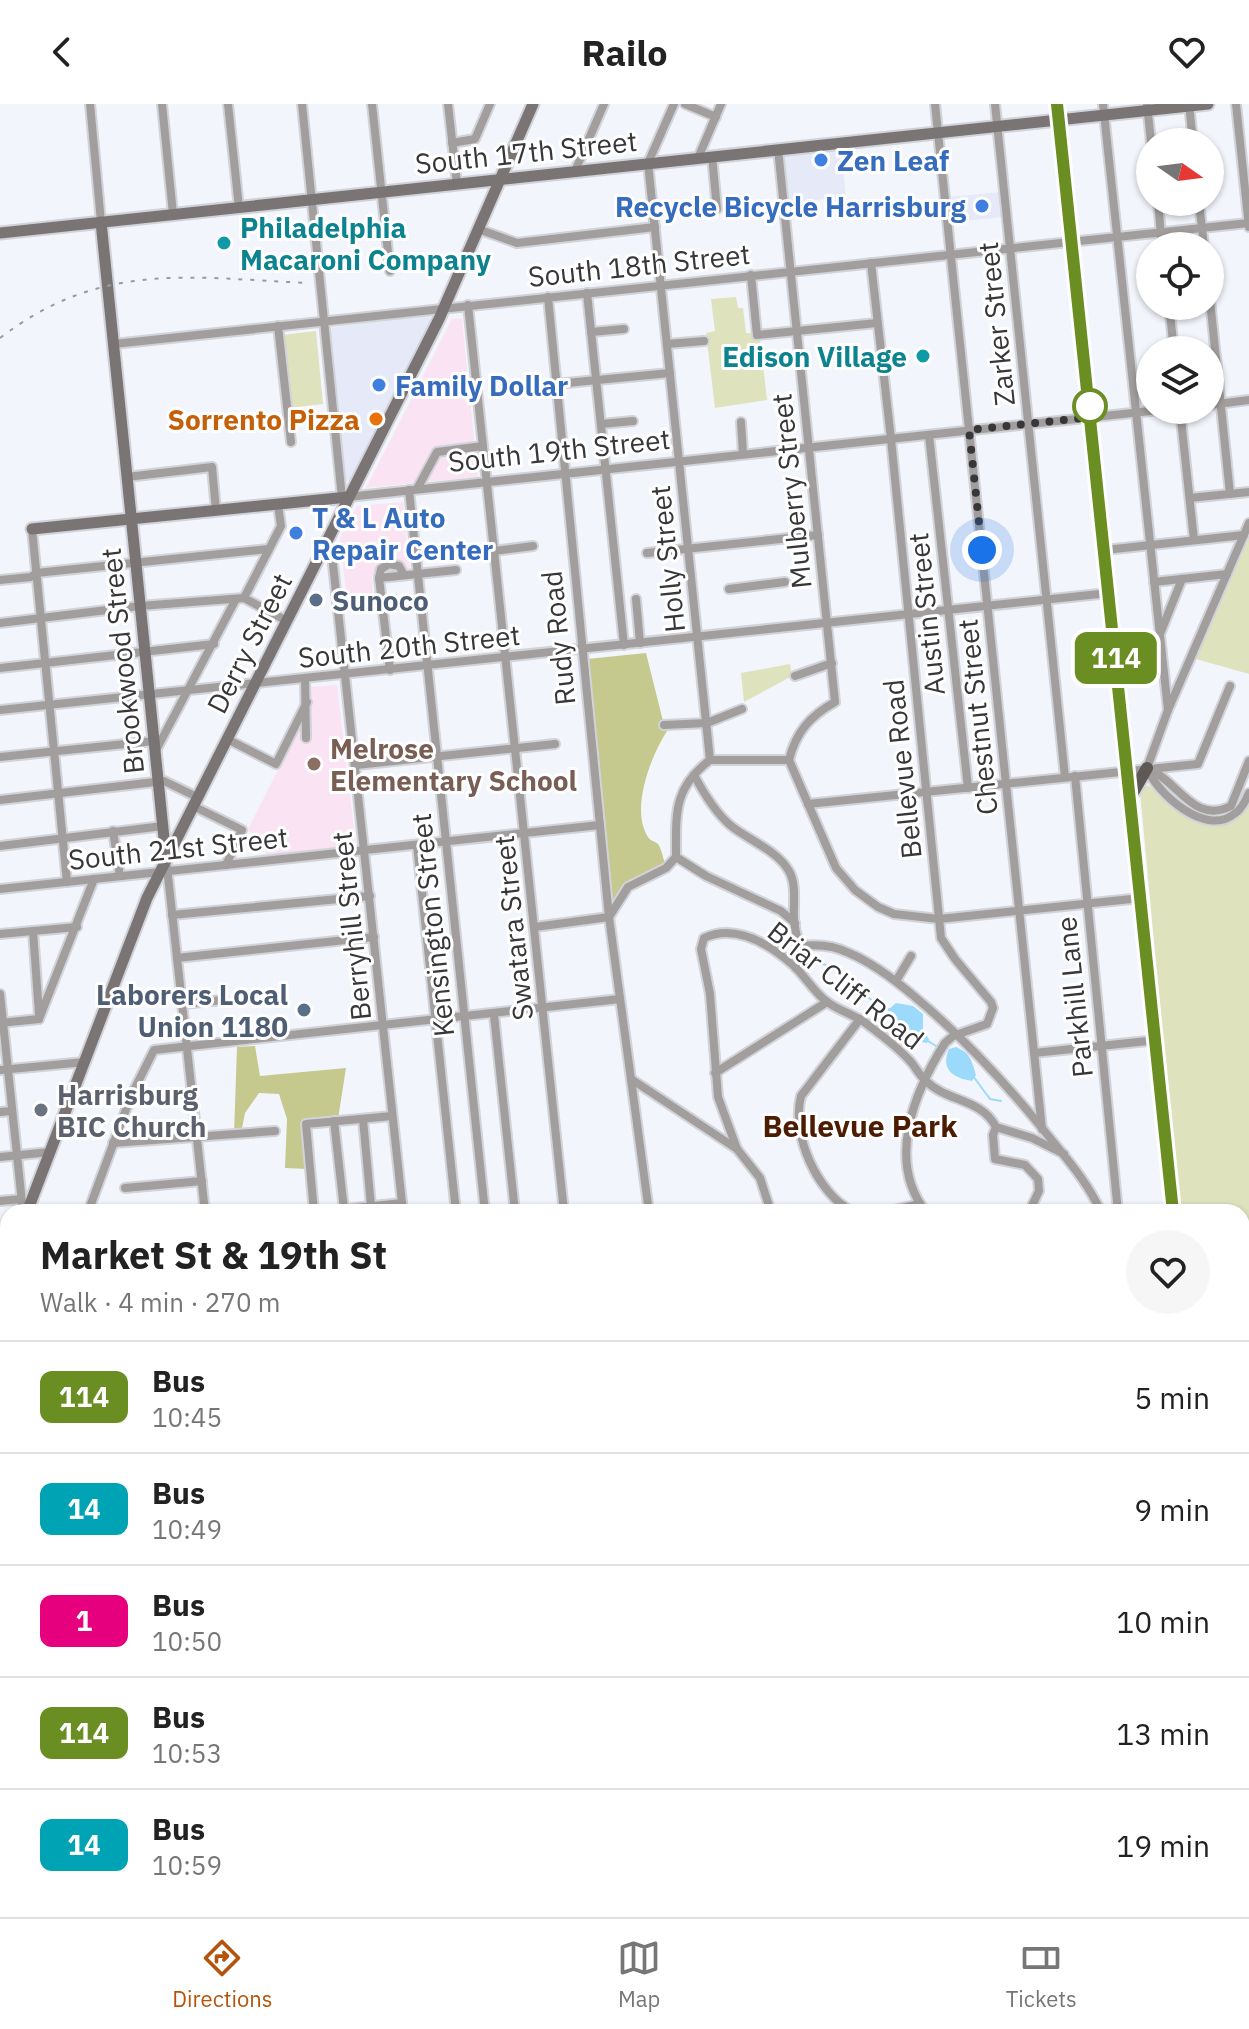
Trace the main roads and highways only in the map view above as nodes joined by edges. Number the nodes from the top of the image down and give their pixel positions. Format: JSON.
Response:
{"nodes":[{"id":1,"x":533,"y":104,"type":"edge"},
{"id":2,"x":1057,"y":104,"type":"edge"},
{"id":3,"x":1208,"y":104,"type":"edge"},
{"id":4,"x":1189,"y":105,"type":"edge"},
{"id":5,"x":1147,"y":107,"type":"edge"},
{"id":6,"x":1104,"y":109,"type":"edge"},
{"id":7,"x":1058,"y":120,"type":"junction"},
{"id":8,"x":500,"y":179,"type":"junction"},
{"id":9,"x":101,"y":222,"type":"junction"},
{"id":10,"x":0,"y":233,"type":"edge"},
{"id":11,"x":345,"y":498,"type":"junction"},
{"id":12,"x":131,"y":519,"type":"junction"},
{"id":13,"x":32,"y":529,"type":"road end"},
{"id":14,"x":1147,"y":768,"type":"road end"},
{"id":15,"x":1131,"y":796,"type":"junction"},
{"id":16,"x":165,"y":868,"type":"junction"},
{"id":17,"x":28,"y":1204,"type":"edge"},
{"id":18,"x":1172,"y":1204,"type":"edge"}],
"edges":[{"from":1,"to":8,"type":"main road","name":"Derry Street"},
{"from":2,"to":7,"type":"main road"},
{"from":3,"to":4,"type":"main road","name":"South 17th Street"},
{"from":4,"to":5,"type":"main road","name":"South 17th Street"},
{"from":5,"to":6,"type":"main road","name":"South 17th Street"},
{"from":6,"to":7,"type":"main road","name":"South 17th Street"},
{"from":7,"to":8,"type":"main road","name":"South 17th Street"},
{"from":7,"to":15,"type":"main road"},
{"from":8,"to":9,"type":"main road","name":"South 17th Street"},
{"from":8,"to":11,"type":"main road","name":"Derry Street"},
{"from":9,"to":10,"type":"main road","name":"South 17th Street"},
{"from":9,"to":12,"type":"main road","name":"Brookwood Street"},
{"from":11,"to":12,"type":"main road","name":"South 19th Street"},
{"from":11,"to":16,"type":"main road","name":"Derry Street"},
{"from":12,"to":13,"type":"main road","name":"South 19th Street"},
{"from":12,"to":16,"type":"main road","name":"Brookwood Street"},
{"from":14,"to":15,"type":"main road"},
{"from":15,"to":18,"type":"main road"},
{"from":16,"to":17,"type":"main road","name":"Derry Street"}]}
